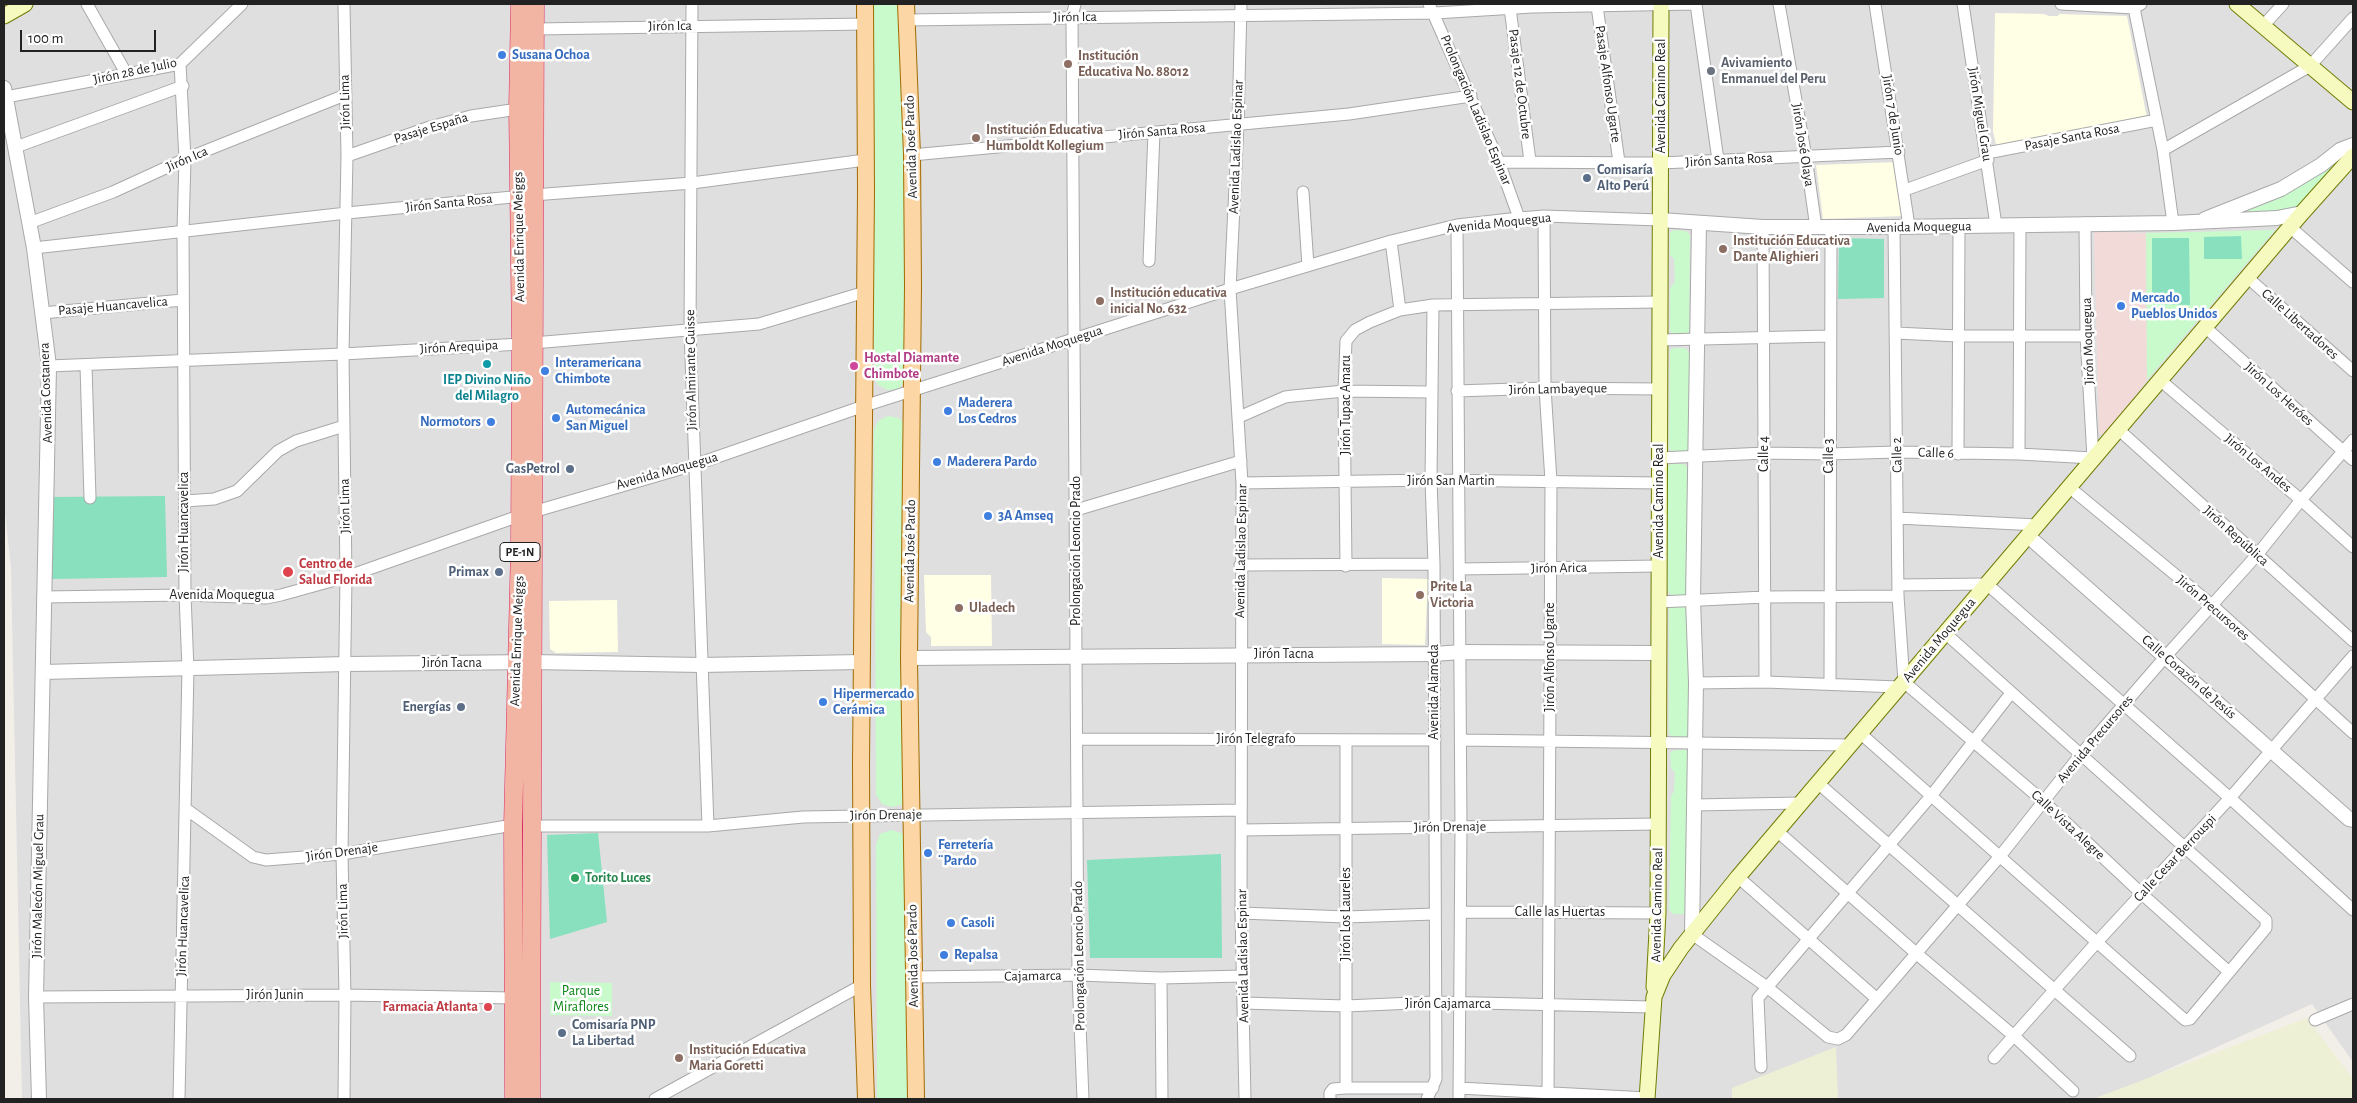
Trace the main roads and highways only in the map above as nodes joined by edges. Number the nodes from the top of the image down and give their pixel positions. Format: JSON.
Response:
{"nodes":[{"id":1,"x":25,"y":4,"type":"edge"},
{"id":2,"x":520,"y":4,"type":"edge"},
{"id":3,"x":535,"y":4,"type":"edge"},
{"id":4,"x":865,"y":4,"type":"edge"},
{"id":5,"x":906,"y":4,"type":"edge"},
{"id":6,"x":1661,"y":4,"type":"edge"},
{"id":7,"x":2237,"y":4,"type":"edge"},
{"id":8,"x":4,"y":16,"type":"edge"},
{"id":9,"x":2353,"y":102,"type":"edge"},
{"id":10,"x":2353,"y":156,"type":"edge"},
{"id":11,"x":525,"y":196,"type":"junction"},
{"id":12,"x":524,"y":663,"type":"junction"},
{"id":13,"x":1653,"y":1002,"type":"junction"},
{"id":14,"x":514,"y":1099,"type":"edge"},
{"id":15,"x":531,"y":1099,"type":"edge"},
{"id":16,"x":866,"y":1099,"type":"edge"},
{"id":17,"x":916,"y":1099,"type":"edge"},
{"id":18,"x":1647,"y":1099,"type":"edge"}],
"edges":[{"from":1,"to":8,"type":"main road"},
{"from":2,"to":11,"type":"highway","name":"Avenida Enrique Meiggs","number":"PE-1N"},
{"from":3,"to":11,"type":"highway","name":"Avenida Enrique Meiggs","number":"PE-1N"},
{"from":4,"to":16,"type":"main road"},
{"from":5,"to":17,"type":"main road","name":"Avenida José Pardo"},
{"from":6,"to":13,"type":"main road","name":"Avenida Camino Real"},
{"from":7,"to":9,"type":"main road"},
{"from":10,"to":13,"type":"main road","name":"Avenida Moquegua"},
{"from":11,"to":12,"type":"highway","name":"Avenida Enrique Meiggs","number":"PE-1N"},
{"from":12,"to":14,"type":"highway","name":"Avenida Enrique Meiggs","number":"PE-1N"},
{"from":12,"to":15,"type":"highway","name":"Avenida Enrique Meiggs","number":"PE-1N"},
{"from":13,"to":18,"type":"main road","name":"Avenida Moquegua"}]}
